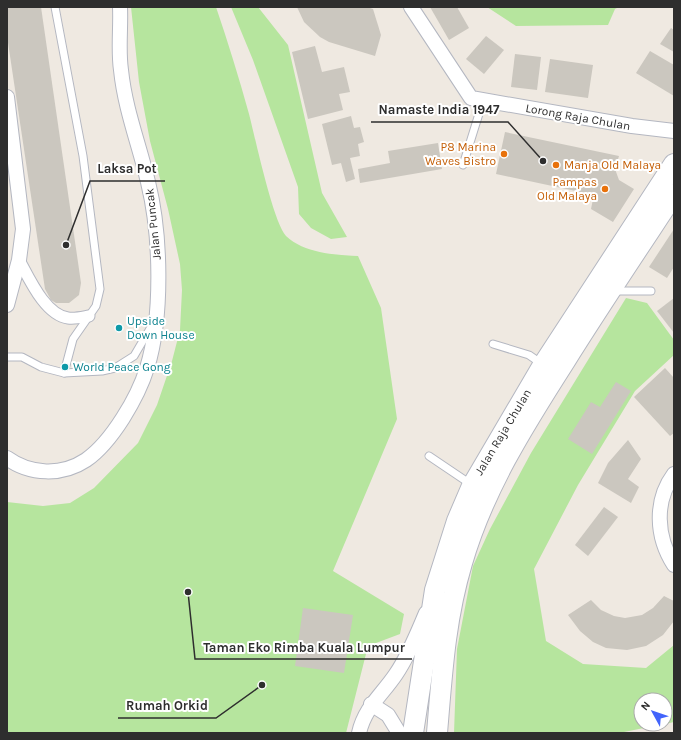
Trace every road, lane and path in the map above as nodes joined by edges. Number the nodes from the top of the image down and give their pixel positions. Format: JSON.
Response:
{"nodes":[{"id":1,"x":55,"y":7,"type":"edge"},
{"id":2,"x":120,"y":7,"type":"edge"},
{"id":3,"x":411,"y":7,"type":"edge"},
{"id":4,"x":7,"y":97,"type":"edge"},
{"id":5,"x":483,"y":101,"type":"junction"},
{"id":6,"x":674,"y":131,"type":"edge"},
{"id":7,"x":674,"y":164,"type":"edge"},
{"id":8,"x":463,"y":165,"type":"dead end"},
{"id":9,"x":674,"y":194,"type":"edge"},
{"id":10,"x":19,"y":260,"type":"junction"},
{"id":11,"x":610,"y":291,"type":"junction"},
{"id":12,"x":651,"y":291,"type":"dead end"},
{"id":13,"x":7,"y":305,"type":"edge"},
{"id":14,"x":90,"y":316,"type":"junction"},
{"id":15,"x":156,"y":316,"type":"junction"},
{"id":16,"x":493,"y":344,"type":"dead end"},
{"id":17,"x":7,"y":357,"type":"edge"},
{"id":18,"x":543,"y":365,"type":"junction"},
{"id":19,"x":64,"y":373,"type":"junction"},
{"id":20,"x":429,"y":456,"type":"dead end"},
{"id":21,"x":7,"y":458,"type":"edge"},
{"id":22,"x":674,"y":474,"type":"edge"},
{"id":23,"x":472,"y":486,"type":"junction"},
{"id":24,"x":674,"y":565,"type":"edge"},
{"id":25,"x":435,"y":590,"type":"junction"},
{"id":26,"x":372,"y":704,"type":"junction"},
{"id":27,"x":359,"y":733,"type":"edge"},
{"id":28,"x":399,"y":733,"type":"edge"},
{"id":29,"x":414,"y":733,"type":"edge"},
{"id":30,"x":437,"y":733,"type":"edge"}],
"edges":[{"from":1,"to":14,"type":"lane"},
{"from":2,"to":15,"type":"street","name":"Jalan Puncak"},
{"from":3,"to":5,"type":"street","name":"Lorong Raja Chulan"},
{"from":4,"to":10,"type":"street"},
{"from":5,"to":6,"type":"street","name":"Lorong Raja Chulan"},
{"from":5,"to":8,"type":"lane"},
{"from":7,"to":18,"type":"main road","name":"Jalan Raja Chulan"},
{"from":9,"to":11,"type":"main road","name":"Jalan Raja Chulan"},
{"from":10,"to":13,"type":"street"},
{"from":10,"to":14,"type":"street"},
{"from":11,"to":12,"type":"lane"},
{"from":11,"to":30,"type":"main road","name":"Jalan Raja Chulan"},
{"from":14,"to":19,"type":"lane"},
{"from":15,"to":19,"type":"lane"},
{"from":15,"to":21,"type":"street","name":"Jalan Puncak"},
{"from":16,"to":18,"type":"lane"},
{"from":17,"to":19,"type":"lane"},
{"from":18,"to":23,"type":"main road","name":"Jalan Raja Chulan"},
{"from":20,"to":23,"type":"lane"},
{"from":22,"to":24,"type":"street"},
{"from":23,"to":25,"type":"main road","name":"Jalan Raja Chulan"},
{"from":25,"to":26,"type":"street"},
{"from":25,"to":29,"type":"main road","name":"Jalan Raja Chulan"},
{"from":26,"to":27,"type":"street"},
{"from":26,"to":28,"type":"street"}]}
